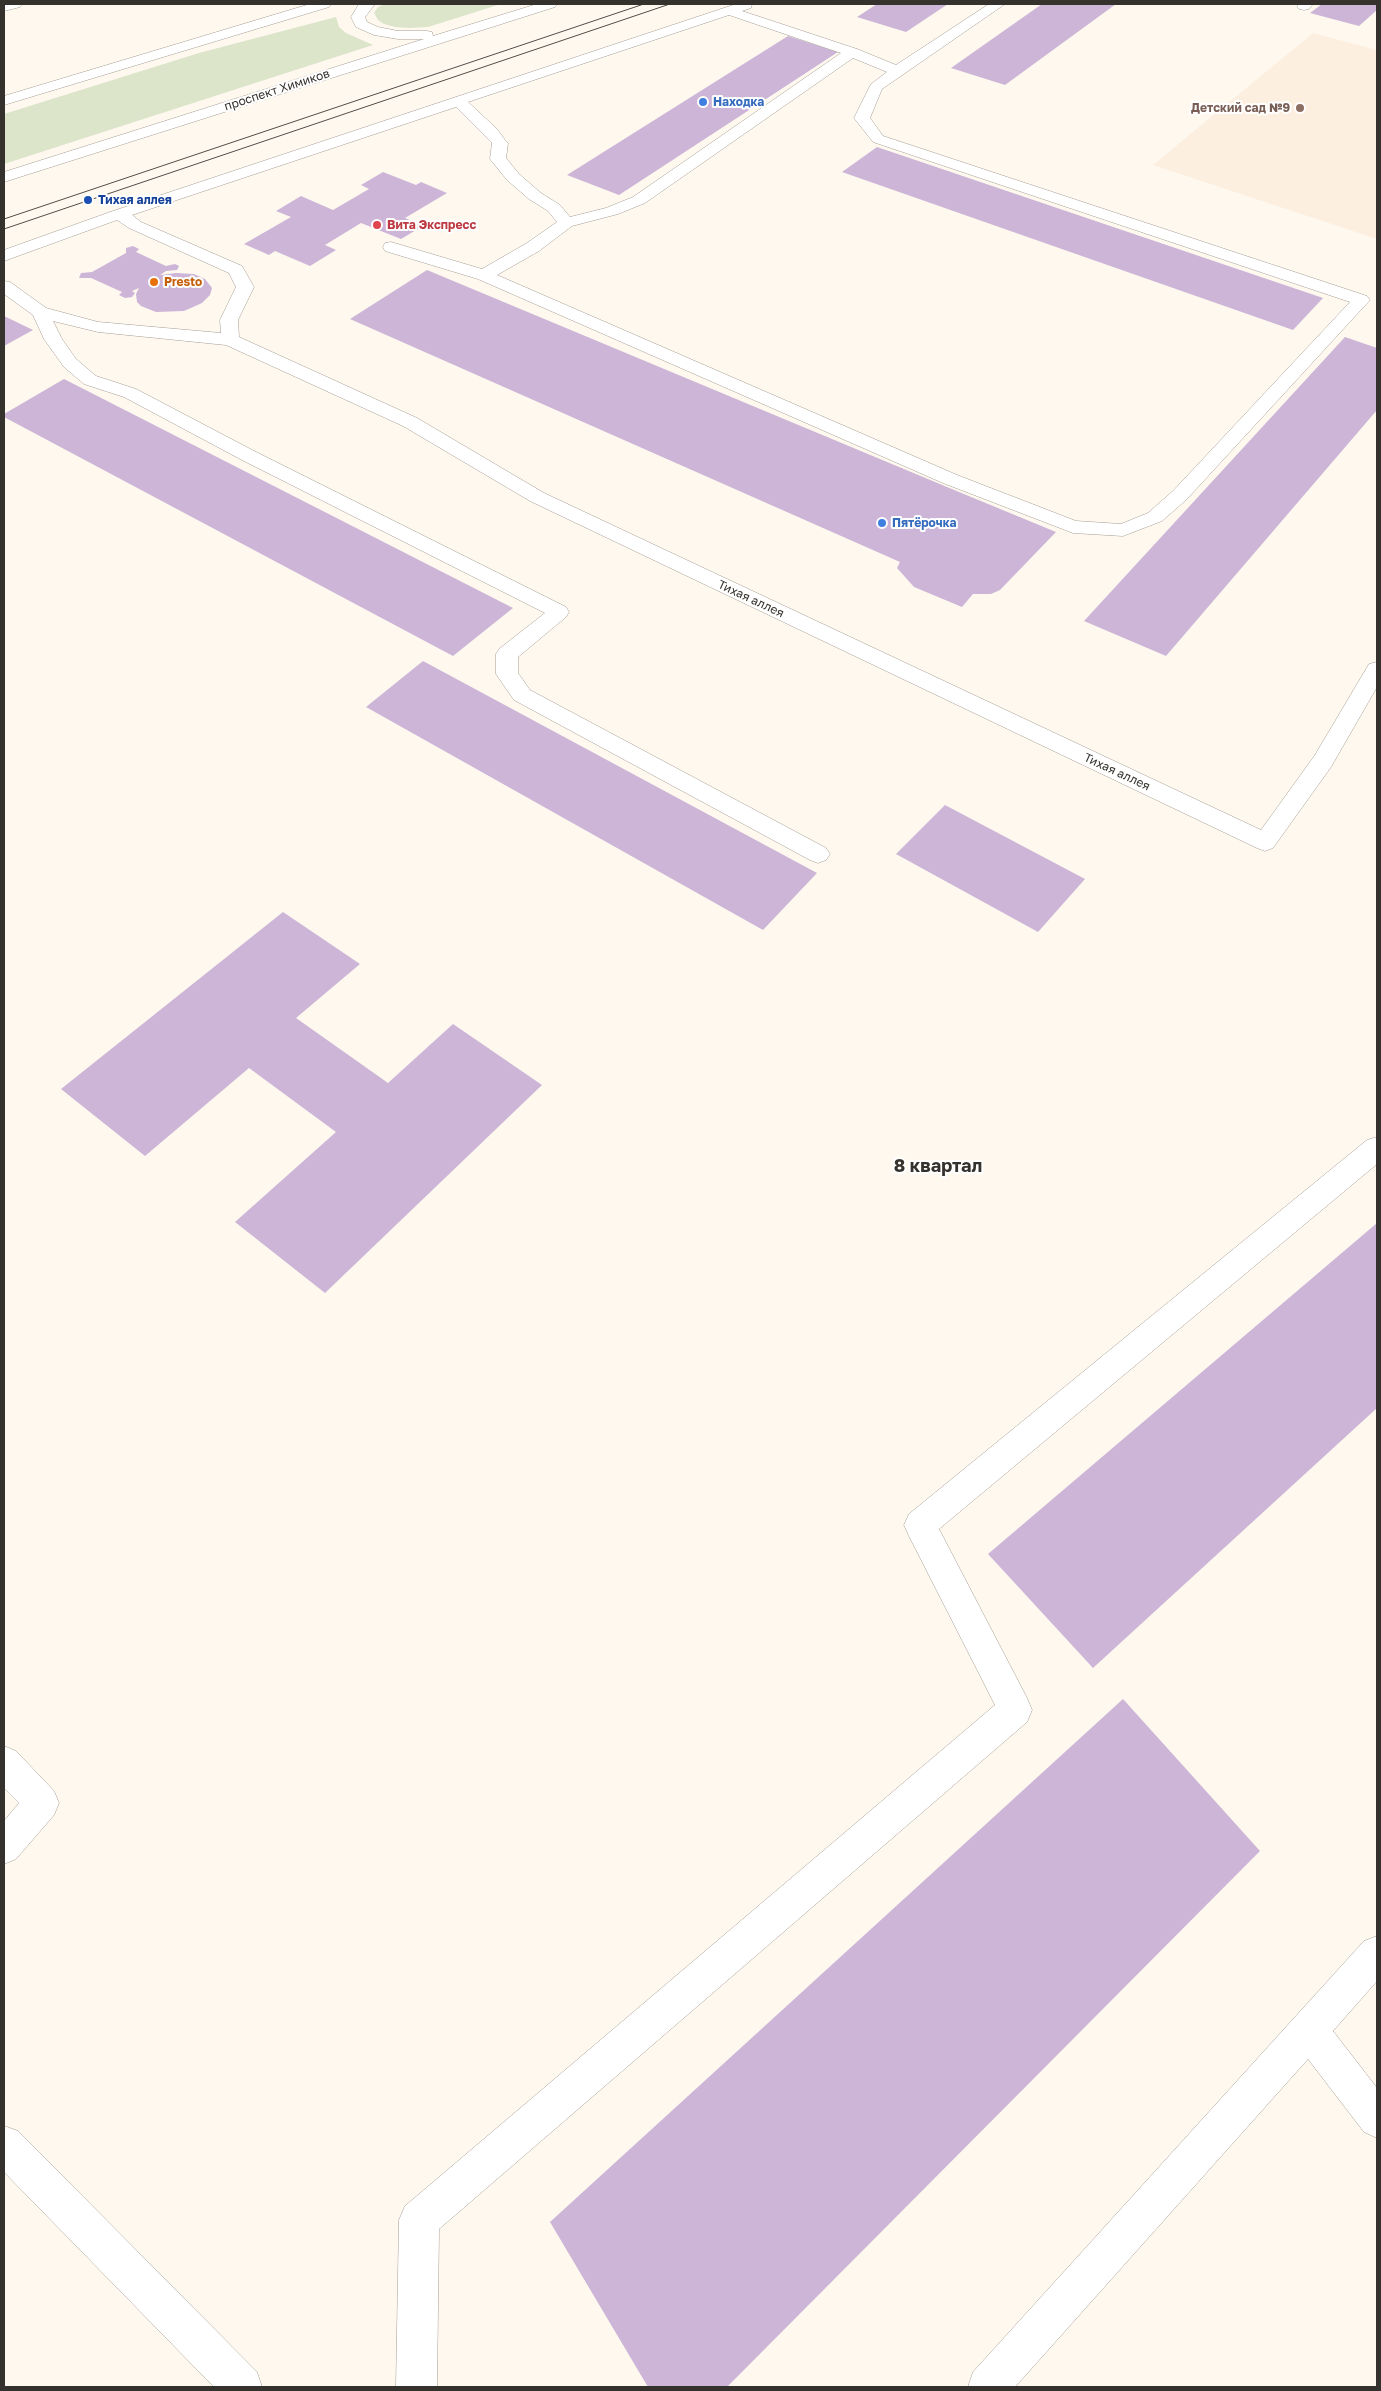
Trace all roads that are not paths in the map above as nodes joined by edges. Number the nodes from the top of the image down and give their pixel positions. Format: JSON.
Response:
{"nodes":[{"id":1,"x":15,"y":4,"type":"edge"},
{"id":2,"x":324,"y":4,"type":"edge"},
{"id":3,"x":368,"y":4,"type":"edge"},
{"id":4,"x":550,"y":4,"type":"edge"},
{"id":5,"x":749,"y":4,"type":"edge"},
{"id":6,"x":998,"y":4,"type":"edge"},
{"id":7,"x":4,"y":7,"type":"edge"},
{"id":8,"x":729,"y":11,"type":"junction"},
{"id":9,"x":468,"y":30,"type":"junction"},
{"id":10,"x":852,"y":52,"type":"junction"},
{"id":11,"x":897,"y":71,"type":"junction"},
{"id":12,"x":4,"y":101,"type":"edge"},
{"id":13,"x":458,"y":101,"type":"junction"},
{"id":14,"x":4,"y":177,"type":"edge"},
{"id":15,"x":119,"y":214,"type":"junction"},
{"id":16,"x":566,"y":223,"type":"junction"},
{"id":17,"x":391,"y":247,"type":"dead end"},
{"id":18,"x":4,"y":256,"type":"edge"},
{"id":19,"x":484,"y":275,"type":"junction"},
{"id":20,"x":4,"y":286,"type":"edge"},
{"id":21,"x":40,"y":312,"type":"junction"},
{"id":22,"x":230,"y":340,"type":"junction"},
{"id":23,"x":1377,"y":669,"type":"edge"},
{"id":24,"x":818,"y":854,"type":"dead end"},
{"id":25,"x":1377,"y":1148,"type":"edge"},
{"id":26,"x":4,"y":1763,"type":"edge"},
{"id":27,"x":4,"y":1848,"type":"edge"},
{"id":28,"x":1377,"y":1954,"type":"edge"},
{"id":29,"x":1309,"y":2030,"type":"junction"},
{"id":30,"x":1377,"y":2119,"type":"edge"},
{"id":31,"x":4,"y":2145,"type":"edge"},
{"id":32,"x":242,"y":2387,"type":"edge"},
{"id":33,"x":416,"y":2387,"type":"edge"},
{"id":34,"x":988,"y":2387,"type":"edge"}],
"edges":[{"from":1,"to":7,"type":"main road"},
{"from":2,"to":12,"type":"main road"},
{"from":3,"to":9,"type":"main road"},
{"from":4,"to":9,"type":"main road","name":"проспект Химиков"},
{"from":5,"to":8,"type":"main road"},
{"from":6,"to":11,"type":"main road"},
{"from":8,"to":10,"type":"main road"},
{"from":8,"to":13,"type":"main road"},
{"from":9,"to":14,"type":"main road","name":"проспект Химиков"},
{"from":10,"to":11,"type":"main road"},
{"from":10,"to":16,"type":"main road"},
{"from":11,"to":19,"type":"main road"},
{"from":13,"to":15,"type":"main road"},
{"from":13,"to":16,"type":"main road"},
{"from":15,"to":18,"type":"main road"},
{"from":15,"to":22,"type":"main road"},
{"from":16,"to":19,"type":"main road"},
{"from":17,"to":19,"type":"main road"},
{"from":20,"to":21,"type":"main road"},
{"from":21,"to":22,"type":"main road","name":"Тихая аллея"},
{"from":21,"to":24,"type":"main road"},
{"from":22,"to":23,"type":"main road","name":"Тихая аллея"},
{"from":25,"to":33,"type":"main road"},
{"from":26,"to":27,"type":"main road"},
{"from":28,"to":29,"type":"main road"},
{"from":29,"to":30,"type":"main road"},
{"from":29,"to":34,"type":"main road"},
{"from":31,"to":32,"type":"main road"}]}
